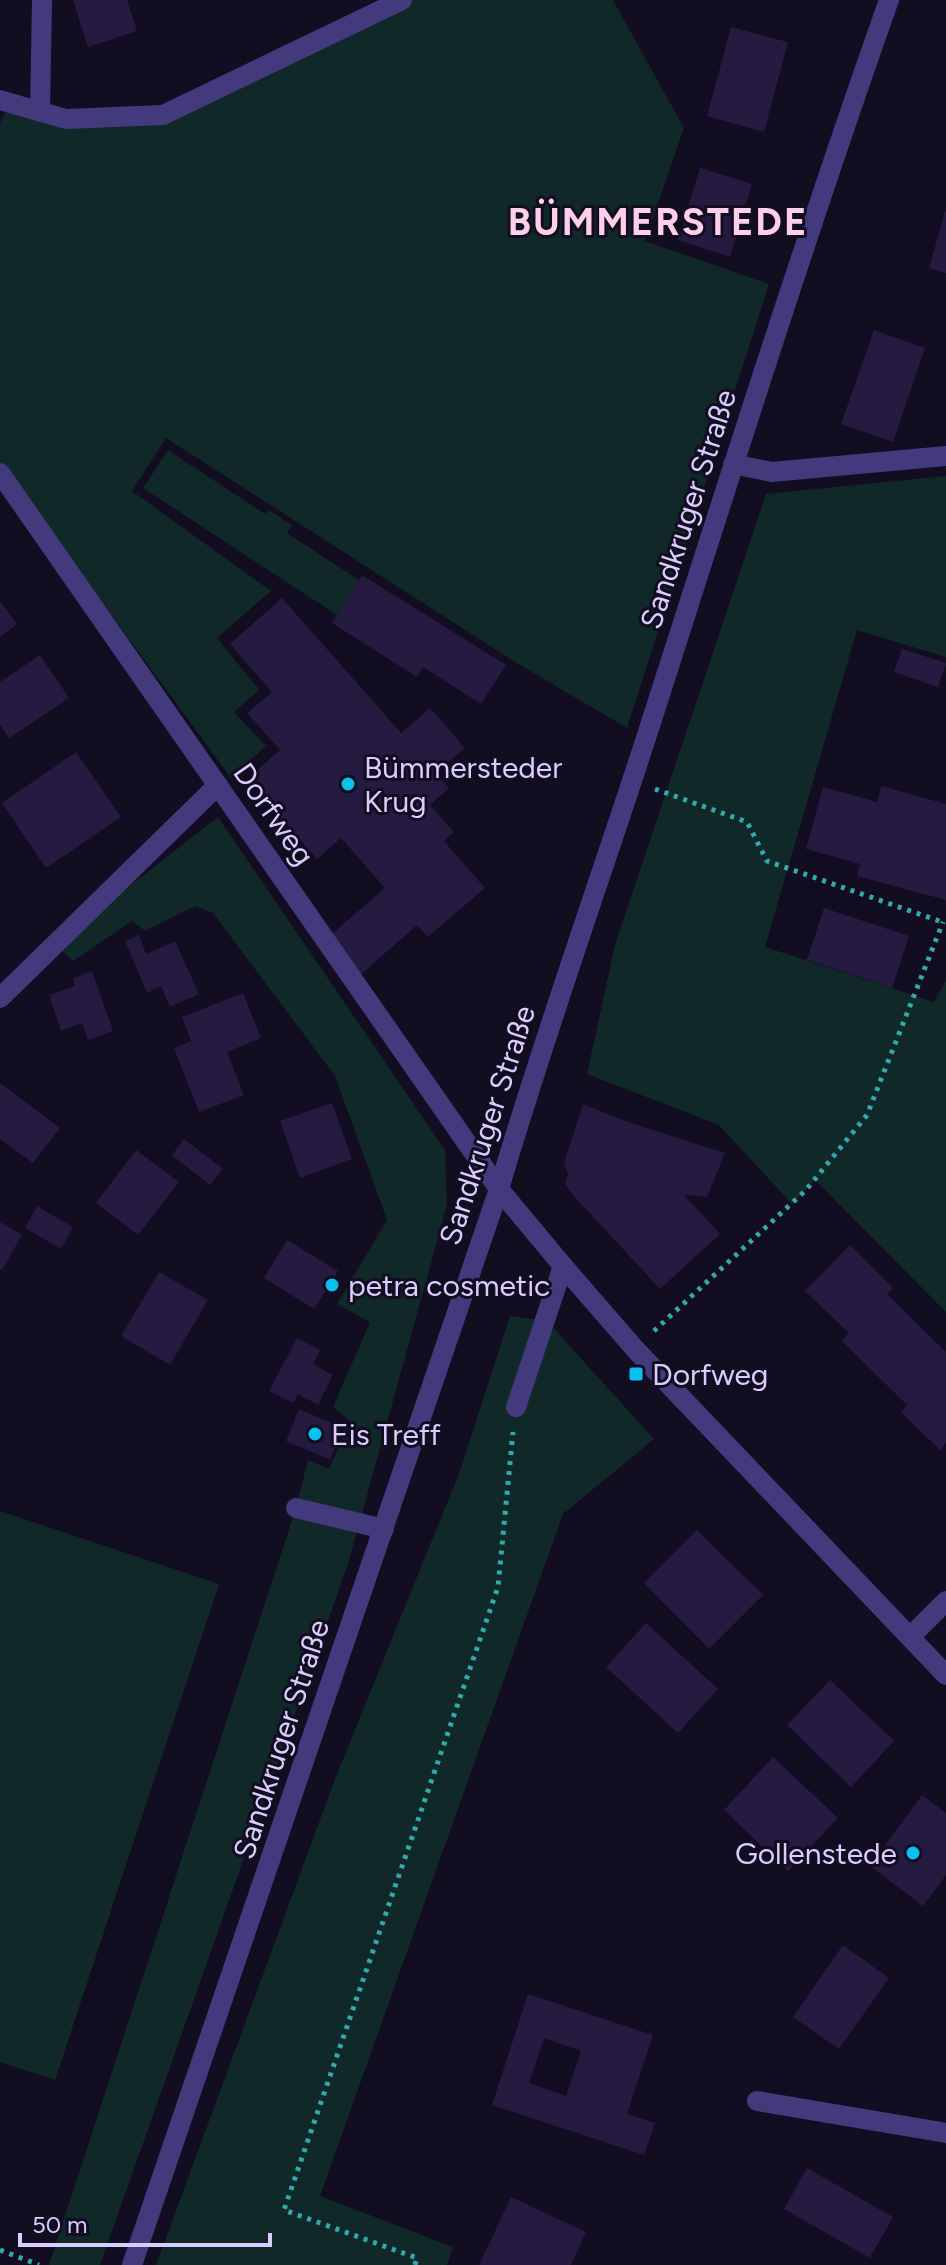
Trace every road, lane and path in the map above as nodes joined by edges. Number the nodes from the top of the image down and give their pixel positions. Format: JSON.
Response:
{"nodes":[{"id":1,"x":42,"y":0,"type":"edge"},
{"id":2,"x":402,"y":0,"type":"edge"},
{"id":3,"x":889,"y":0,"type":"edge"},
{"id":4,"x":0,"y":100,"type":"edge"},
{"id":5,"x":40,"y":112,"type":"junction"},
{"id":6,"x":946,"y":456,"type":"edge"},
{"id":7,"x":733,"y":464,"type":"junction"},
{"id":8,"x":0,"y":473,"type":"edge"},
{"id":9,"x":632,"y":781,"type":"junction"},
{"id":10,"x":218,"y":785,"type":"junction"},
{"id":11,"x":945,"y":923,"type":"edge"},
{"id":12,"x":0,"y":998,"type":"edge"},
{"id":13,"x":499,"y":1189,"type":"junction"},
{"id":14,"x":563,"y":1266,"type":"junction"},
{"id":15,"x":635,"y":1349,"type":"junction"},
{"id":16,"x":516,"y":1407,"type":"joint"},
{"id":17,"x":296,"y":1508,"type":"dead end"},
{"id":18,"x":384,"y":1529,"type":"junction"},
{"id":19,"x":946,"y":1601,"type":"edge"},
{"id":20,"x":910,"y":1637,"type":"junction"},
{"id":21,"x":946,"y":1675,"type":"edge"},
{"id":22,"x":757,"y":2101,"type":"dead end"},
{"id":23,"x":946,"y":2133,"type":"edge"},
{"id":24,"x":0,"y":2250,"type":"edge"},
{"id":25,"x":39,"y":2265,"type":"edge"},
{"id":26,"x":132,"y":2265,"type":"edge"},
{"id":27,"x":415,"y":2265,"type":"edge"}],
"edges":[{"from":1,"to":5,"type":"street"},
{"from":2,"to":5,"type":"street"},
{"from":3,"to":7,"type":"street","name":"Sandkruger Straße"},
{"from":4,"to":5,"type":"street"},
{"from":6,"to":7,"type":"street"},
{"from":7,"to":9,"type":"street","name":"Sandkruger Straße"},
{"from":8,"to":10,"type":"street","name":"Dorfweg"},
{"from":9,"to":11,"type":"path"},
{"from":9,"to":13,"type":"street","name":"Sandkruger Straße"},
{"from":10,"to":12,"type":"street"},
{"from":10,"to":13,"type":"street","name":"Dorfweg"},
{"from":11,"to":15,"type":"path"},
{"from":13,"to":14,"type":"street","name":"Dorfweg"},
{"from":13,"to":18,"type":"street","name":"Sandkruger Straße"},
{"from":14,"to":15,"type":"street","name":"Dorfweg"},
{"from":14,"to":16,"type":"street"},
{"from":15,"to":20,"type":"street","name":"Dorfweg"},
{"from":16,"to":27,"type":"path"},
{"from":17,"to":18,"type":"street"},
{"from":18,"to":26,"type":"street","name":"Sandkruger Straße"},
{"from":19,"to":20,"type":"street"},
{"from":20,"to":21,"type":"street","name":"Dorfweg"},
{"from":22,"to":23,"type":"street"},
{"from":24,"to":25,"type":"path"}]}
